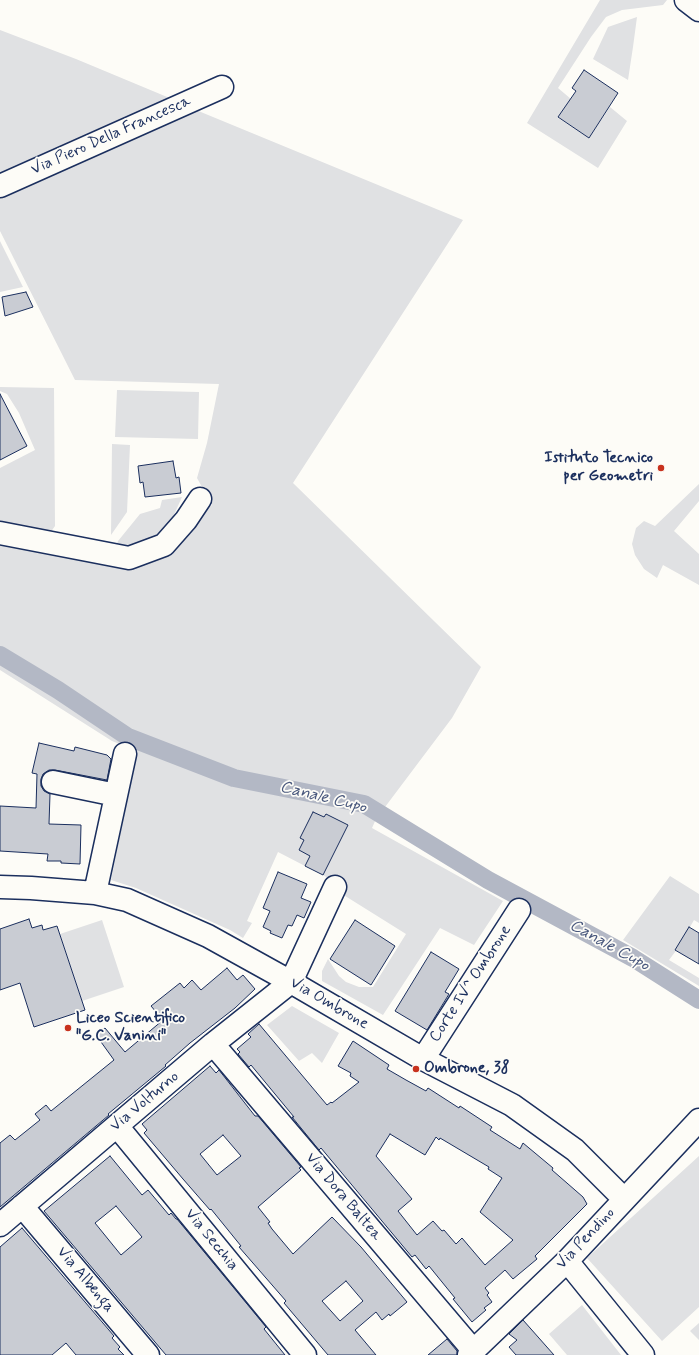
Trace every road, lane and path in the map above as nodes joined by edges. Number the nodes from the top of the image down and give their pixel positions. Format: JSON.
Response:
{"nodes":[{"id":1,"x":686,"y":0,"type":"edge"},
{"id":2,"x":699,"y":10,"type":"edge"},
{"id":3,"x":222,"y":88,"type":"dead end"},
{"id":4,"x":0,"y":186,"type":"edge"},
{"id":5,"x":200,"y":499,"type":"dead end"},
{"id":6,"x":0,"y":533,"type":"edge"},
{"id":7,"x":125,"y":754,"type":"dead end"},
{"id":8,"x":52,"y":782,"type":"dead end"},
{"id":9,"x":116,"y":795,"type":"junction"},
{"id":10,"x":0,"y":887,"type":"edge"},
{"id":11,"x":335,"y":887,"type":"dead end"},
{"id":12,"x":95,"y":893,"type":"junction"},
{"id":13,"x":519,"y":910,"type":"dead end"},
{"id":14,"x":291,"y":982,"type":"junction"},
{"id":15,"x":213,"y":1044,"type":"junction"},
{"id":16,"x":423,"y":1059,"type":"junction"},
{"id":17,"x":699,"y":1120,"type":"edge"},
{"id":18,"x":117,"y":1126,"type":"junction"},
{"id":19,"x":624,"y":1199,"type":"junction"},
{"id":20,"x":22,"y":1206,"type":"junction"},
{"id":21,"x":0,"y":1225,"type":"edge"},
{"id":22,"x":567,"y":1261,"type":"junction"},
{"id":23,"x":471,"y":1352,"type":"edge"},
{"id":24,"x":148,"y":1355,"type":"edge"},
{"id":25,"x":305,"y":1355,"type":"edge"},
{"id":26,"x":643,"y":1355,"type":"edge"}],
"edges":[{"from":1,"to":2,"type":"street"},
{"from":3,"to":4,"type":"street","name":"Via Piero Della Francesca"},
{"from":5,"to":6,"type":"street"},
{"from":7,"to":9,"type":"street"},
{"from":8,"to":9,"type":"street"},
{"from":9,"to":12,"type":"street"},
{"from":10,"to":12,"type":"street","name":"Via Ombrone"},
{"from":11,"to":14,"type":"street"},
{"from":12,"to":14,"type":"street","name":"Via Ombrone"},
{"from":13,"to":16,"type":"street","name":"Corte IV^ Ombrone"},
{"from":14,"to":15,"type":"street","name":"Via Volturno"},
{"from":14,"to":16,"type":"street","name":"Via Ombrone"},
{"from":15,"to":18,"type":"street","name":"Via Volturno"},
{"from":15,"to":23,"type":"street","name":"Via Dora Baltea"},
{"from":16,"to":19,"type":"street","name":"Via Ombrone"},
{"from":17,"to":19,"type":"street","name":"Via Pendino"},
{"from":18,"to":20,"type":"street","name":"Via Volturno"},
{"from":18,"to":25,"type":"street","name":"Via Secchia"},
{"from":19,"to":22,"type":"street","name":"Via Pendino"},
{"from":20,"to":21,"type":"street","name":"Via Volturno"},
{"from":20,"to":24,"type":"street","name":"Via Albenga"},
{"from":22,"to":23,"type":"street","name":"Via Pendino"},
{"from":22,"to":26,"type":"street"}]}
